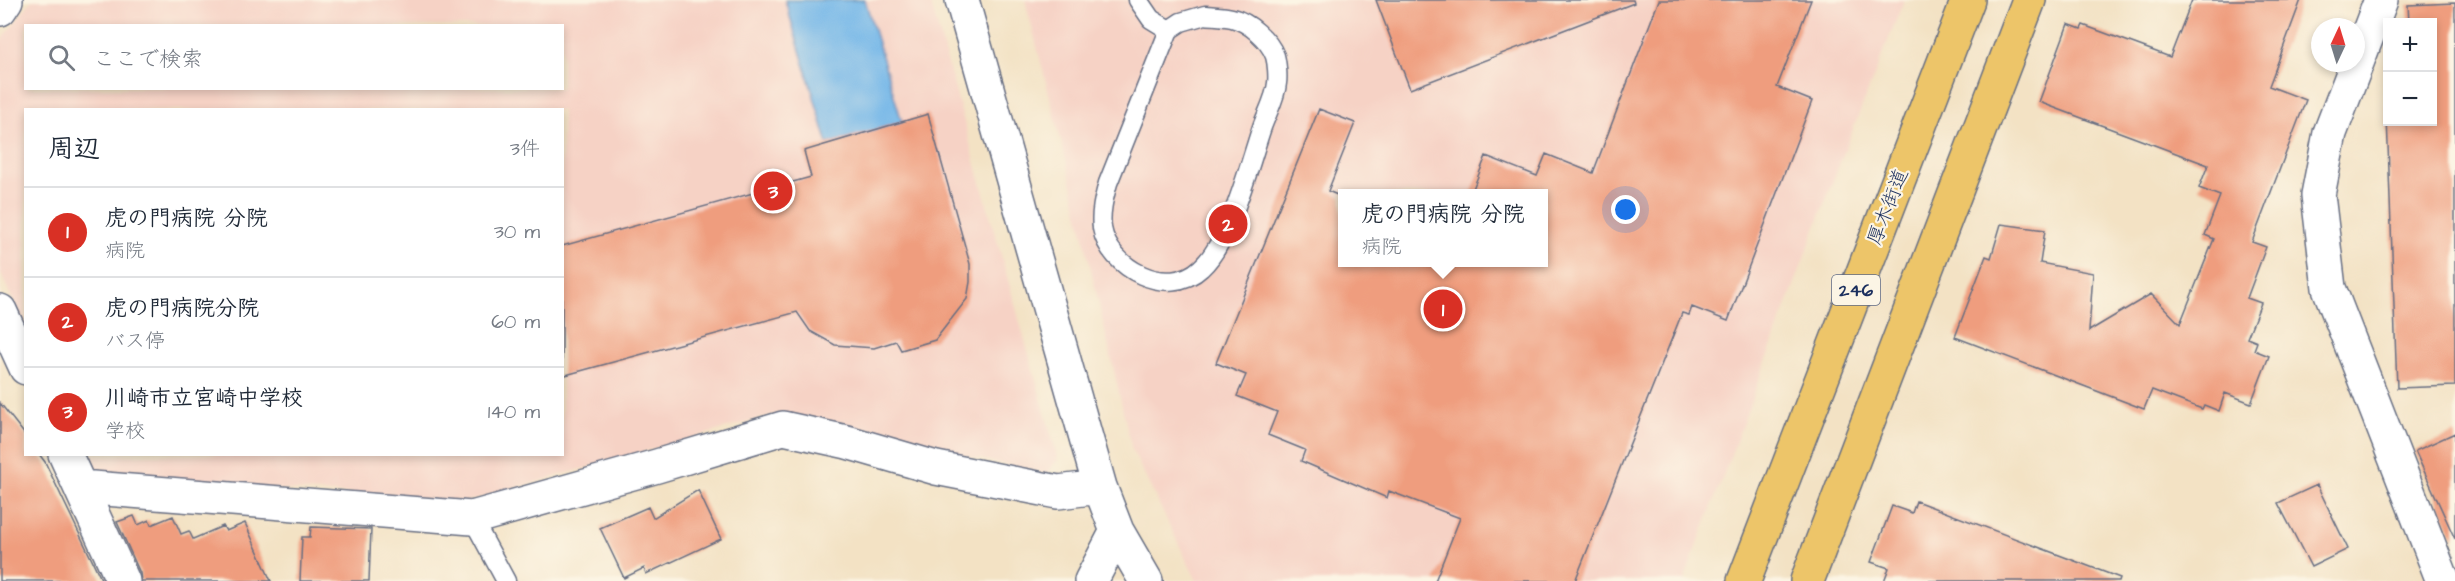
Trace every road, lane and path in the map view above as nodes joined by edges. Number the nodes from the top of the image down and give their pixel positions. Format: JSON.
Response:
{"nodes":[{"id":1,"x":6,"y":0,"type":"edge"},
{"id":2,"x":962,"y":0,"type":"edge"},
{"id":3,"x":1138,"y":0,"type":"edge"},
{"id":4,"x":1968,"y":0,"type":"edge"},
{"id":5,"x":2029,"y":0,"type":"edge"},
{"id":6,"x":2381,"y":0,"type":"edge"},
{"id":7,"x":0,"y":9,"type":"edge"},
{"id":8,"x":1169,"y":30,"type":"junction"},
{"id":9,"x":0,"y":311,"type":"edge"},
{"id":10,"x":13,"y":354,"type":"edge"},
{"id":11,"x":66,"y":456,"type":"edge"},
{"id":12,"x":80,"y":487,"type":"junction"},
{"id":13,"x":1100,"y":487,"type":"junction"},
{"id":14,"x":471,"y":518,"type":"junction"},
{"id":15,"x":1116,"y":531,"type":"junction"},
{"id":16,"x":123,"y":581,"type":"edge"},
{"id":17,"x":506,"y":581,"type":"edge"},
{"id":18,"x":1091,"y":581,"type":"edge"},
{"id":19,"x":1146,"y":581,"type":"edge"},
{"id":20,"x":1744,"y":581,"type":"edge"},
{"id":21,"x":1807,"y":581,"type":"edge"},
{"id":22,"x":2443,"y":581,"type":"edge"}],
"edges":[{"from":1,"to":7,"type":"street"},
{"from":2,"to":13,"type":"street"},
{"from":3,"to":8,"type":"lane"},
{"from":4,"to":20,"type":"highway","name":"厚木街道","number":"246"},
{"from":5,"to":21,"type":"highway"},
{"from":6,"to":22,"type":"street"},
{"from":8,"to":8,"type":"lane"},
{"from":9,"to":10,"type":"street"},
{"from":11,"to":12,"type":"street"},
{"from":12,"to":14,"type":"street"},
{"from":12,"to":16,"type":"street"},
{"from":13,"to":14,"type":"street"},
{"from":13,"to":15,"type":"street"},
{"from":14,"to":17,"type":"lane"},
{"from":15,"to":18,"type":"street"},
{"from":15,"to":19,"type":"street"}]}
